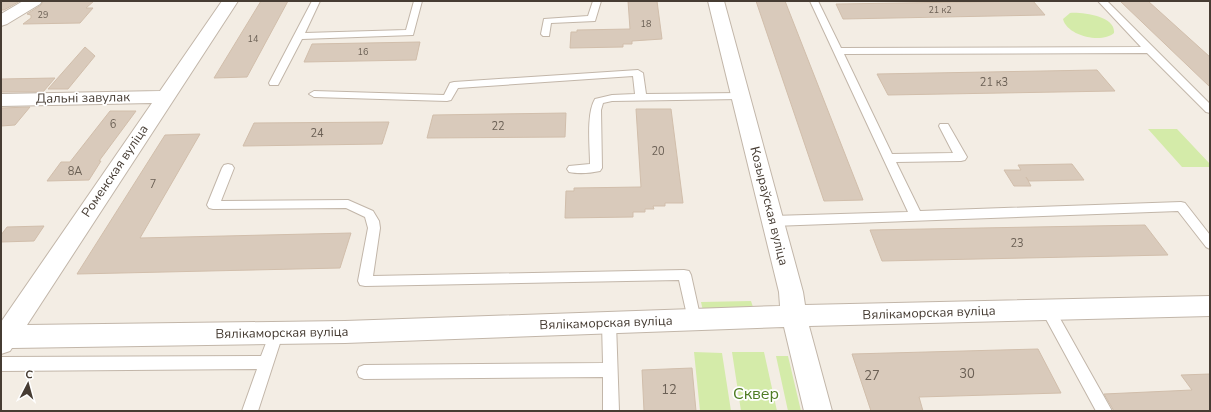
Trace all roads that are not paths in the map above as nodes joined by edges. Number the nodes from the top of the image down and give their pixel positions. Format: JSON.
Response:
{"nodes":[{"id":1,"x":34,"y":1,"type":"edge"},
{"id":2,"x":230,"y":1,"type":"edge"},
{"id":3,"x":316,"y":1,"type":"edge"},
{"id":4,"x":418,"y":1,"type":"edge"},
{"id":5,"x":597,"y":1,"type":"edge"},
{"id":6,"x":716,"y":1,"type":"edge"},
{"id":7,"x":814,"y":1,"type":"edge"},
{"id":8,"x":1102,"y":1,"type":"edge"},
{"id":9,"x":1,"y":21,"type":"edge"},
{"id":10,"x":546,"y":34,"type":"dead end"},
{"id":11,"x":299,"y":36,"type":"junction"},
{"id":12,"x":1149,"y":50,"type":"junction"},
{"id":13,"x":838,"y":51,"type":"junction"},
{"id":14,"x":274,"y":83,"type":"dead end"},
{"id":15,"x":314,"y":94,"type":"dead end"},
{"id":16,"x":741,"y":96,"type":"junction"},
{"id":17,"x":165,"y":97,"type":"junction"},
{"id":18,"x":641,"y":98,"type":"junction"},
{"id":19,"x":1,"y":100,"type":"edge"},
{"id":20,"x":1210,"y":110,"type":"edge"},
{"id":21,"x":944,"y":126,"type":"dead end"},
{"id":22,"x":888,"y":158,"type":"junction"},
{"id":23,"x":228,"y":168,"type":"dead end"},
{"id":24,"x":573,"y":169,"type":"dead end"},
{"id":25,"x":916,"y":216,"type":"junction"},
{"id":26,"x":773,"y":221,"type":"junction"},
{"id":27,"x":1210,"y":244,"type":"edge"},
{"id":28,"x":1210,"y":306,"type":"edge"},
{"id":29,"x":1048,"y":310,"type":"junction"},
{"id":30,"x":794,"y":317,"type":"junction"},
{"id":31,"x":694,"y":320,"type":"junction"},
{"id":32,"x":609,"y":323,"type":"junction"},
{"id":33,"x":276,"y":334,"type":"junction"},
{"id":34,"x":2,"y":338,"type":"edge"},
{"id":35,"x":267,"y":362,"type":"junction"},
{"id":36,"x":1,"y":364,"type":"edge"},
{"id":37,"x":610,"y":370,"type":"junction"},
{"id":38,"x":364,"y":372,"type":"dead end"},
{"id":39,"x":250,"y":411,"type":"edge"},
{"id":40,"x":611,"y":411,"type":"edge"},
{"id":41,"x":818,"y":411,"type":"edge"},
{"id":42,"x":1104,"y":411,"type":"edge"}],
"edges":[{"from":1,"to":9,"type":"street"},
{"from":2,"to":17,"type":"street","name":"Роменская вуліца"},
{"from":3,"to":11,"type":"lane"},
{"from":4,"to":11,"type":"lane"},
{"from":5,"to":10,"type":"lane"},
{"from":6,"to":16,"type":"street","name":"Козыраўская вуліца"},
{"from":7,"to":13,"type":"lane"},
{"from":8,"to":12,"type":"lane"},
{"from":11,"to":14,"type":"lane"},
{"from":12,"to":13,"type":"lane"},
{"from":12,"to":20,"type":"lane"},
{"from":13,"to":22,"type":"lane"},
{"from":15,"to":18,"type":"lane"},
{"from":16,"to":18,"type":"lane"},
{"from":16,"to":26,"type":"street","name":"Козыраўская вуліца"},
{"from":17,"to":19,"type":"street","name":"Дальні завулак"},
{"from":17,"to":34,"type":"street","name":"Роменская вуліца"},
{"from":18,"to":24,"type":"lane"},
{"from":21,"to":22,"type":"lane"},
{"from":22,"to":25,"type":"lane"},
{"from":23,"to":31,"type":"lane"},
{"from":25,"to":26,"type":"lane"},
{"from":25,"to":27,"type":"lane"},
{"from":26,"to":30,"type":"street","name":"Козыраўская вуліца"},
{"from":28,"to":29,"type":"street","name":"Вялікаморская вуліца"},
{"from":29,"to":30,"type":"street","name":"Вялікаморская вуліца"},
{"from":29,"to":42,"type":"lane"},
{"from":30,"to":31,"type":"street","name":"Вялікаморская вуліца"},
{"from":30,"to":41,"type":"street","name":"Козыраўская вуліца"},
{"from":31,"to":32,"type":"street","name":"Вялікаморская вуліца"},
{"from":32,"to":33,"type":"street","name":"Вялікаморская вуліца"},
{"from":32,"to":37,"type":"lane"},
{"from":33,"to":34,"type":"street","name":"Вялікаморская вуліца"},
{"from":33,"to":35,"type":"lane"},
{"from":35,"to":36,"type":"lane"},
{"from":35,"to":39,"type":"lane"},
{"from":37,"to":38,"type":"lane"},
{"from":37,"to":40,"type":"lane"}]}
